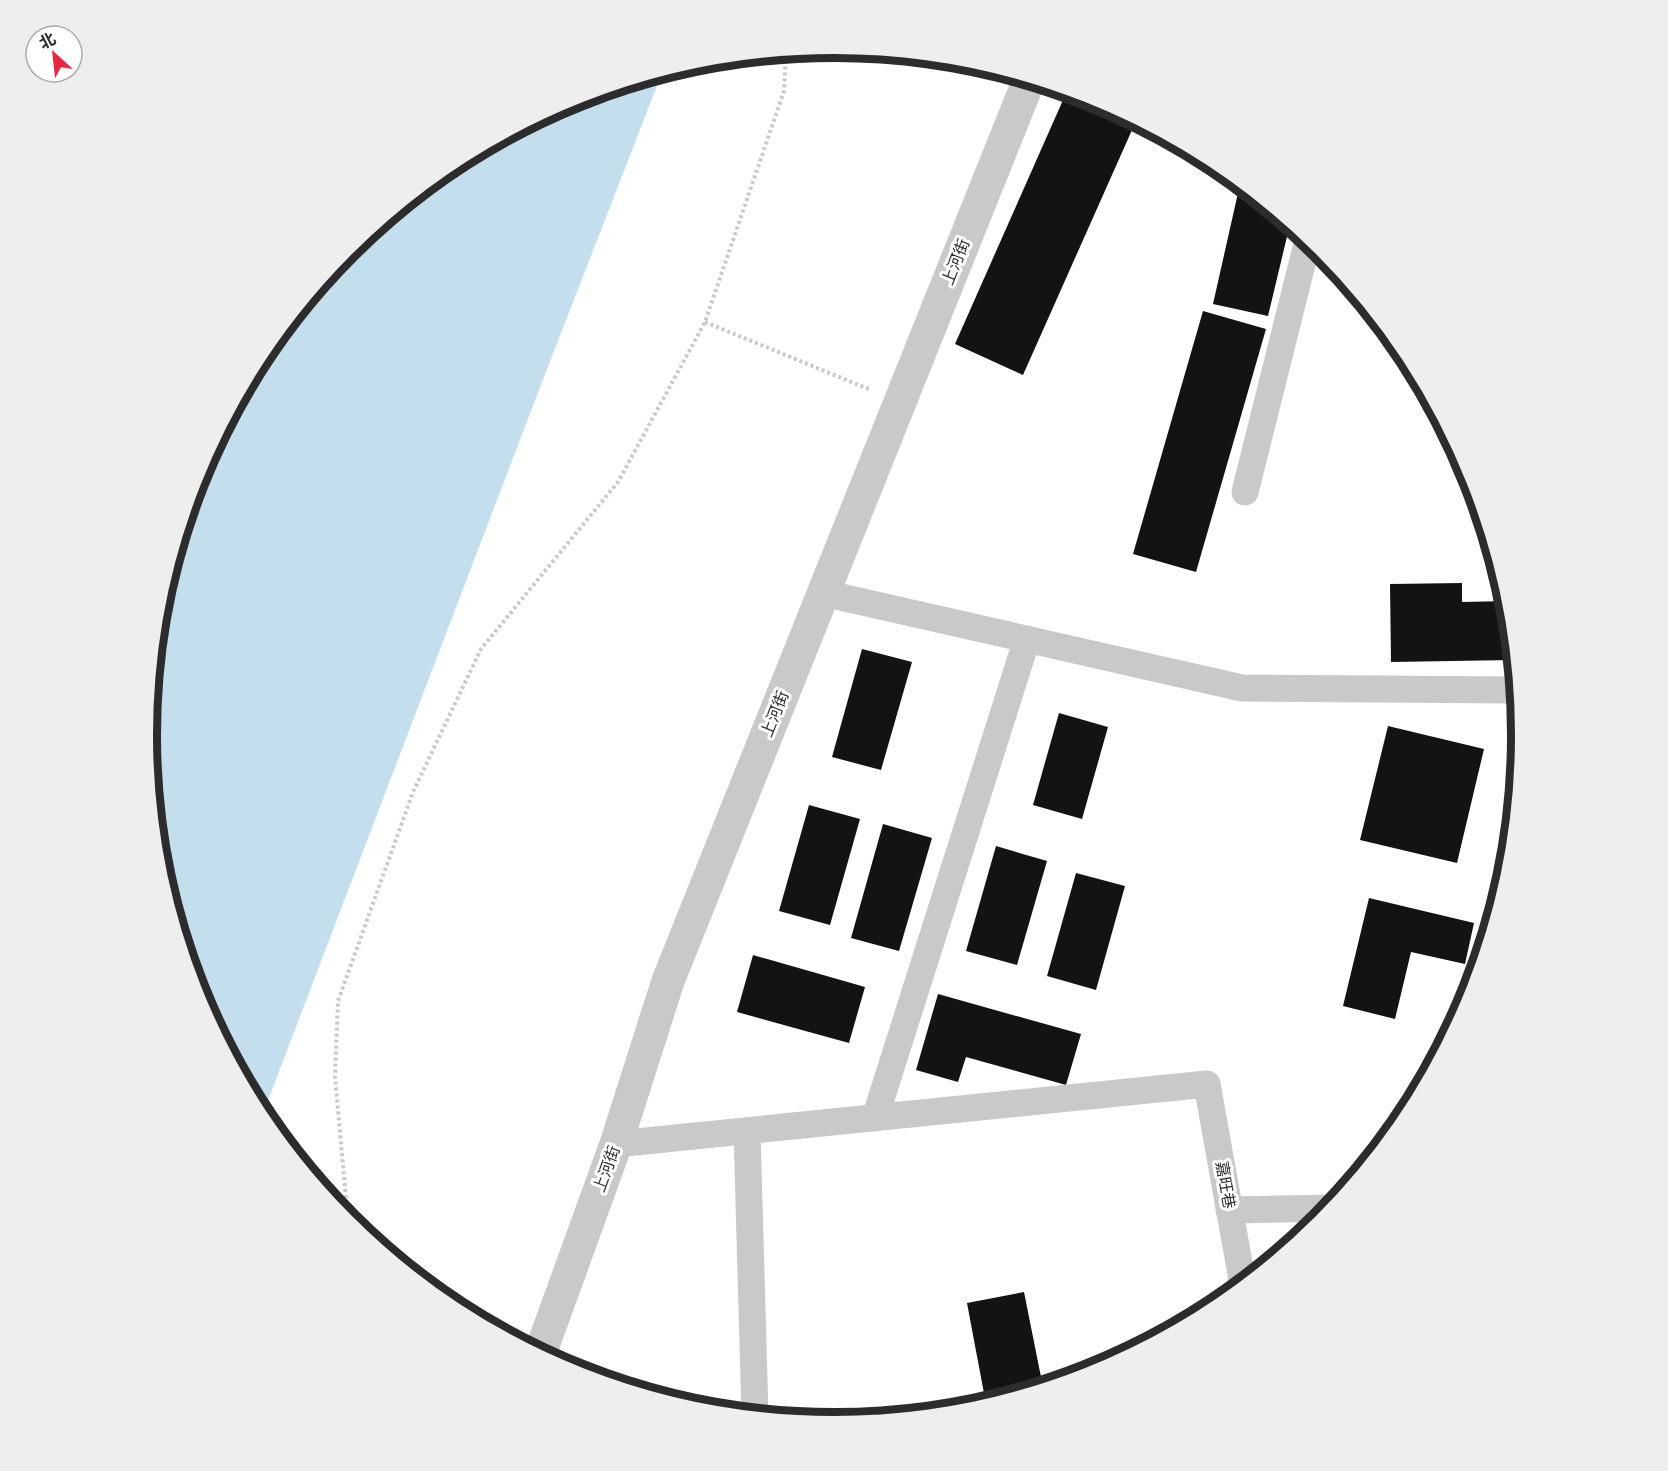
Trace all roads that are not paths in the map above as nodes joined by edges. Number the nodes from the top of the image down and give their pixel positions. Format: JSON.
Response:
{"nodes":[{"id":1,"x":1026,"y":87,"type":"edge"},
{"id":2,"x":1306,"y":250,"type":"edge"},
{"id":3,"x":1245,"y":492,"type":"dead end"},
{"id":4,"x":823,"y":593,"type":"junction"},
{"id":5,"x":1027,"y":639,"type":"junction"},
{"id":6,"x":1510,"y":690,"type":"edge"},
{"id":7,"x":875,"y":1118,"type":"junction"},
{"id":8,"x":747,"y":1131,"type":"junction"},
{"id":9,"x":616,"y":1144,"type":"junction"},
{"id":10,"x":1319,"y":1208,"type":"edge"},
{"id":11,"x":1230,"y":1209,"type":"junction"},
{"id":12,"x":1241,"y":1276,"type":"edge"},
{"id":13,"x":543,"y":1346,"type":"edge"},
{"id":14,"x":755,"y":1408,"type":"edge"}],
"edges":[{"from":1,"to":4,"type":"street","name":"上河街"},
{"from":2,"to":3,"type":"street"},
{"from":4,"to":5,"type":"street"},
{"from":4,"to":9,"type":"street","name":"上河街"},
{"from":5,"to":6,"type":"street"},
{"from":5,"to":7,"type":"street"},
{"from":7,"to":8,"type":"street"},
{"from":7,"to":11,"type":"street","name":"嘉旺巷"},
{"from":8,"to":9,"type":"street"},
{"from":8,"to":14,"type":"street"},
{"from":9,"to":13,"type":"street","name":"上河街"},
{"from":10,"to":11,"type":"street"},
{"from":11,"to":12,"type":"street","name":"嘉旺巷"}]}
